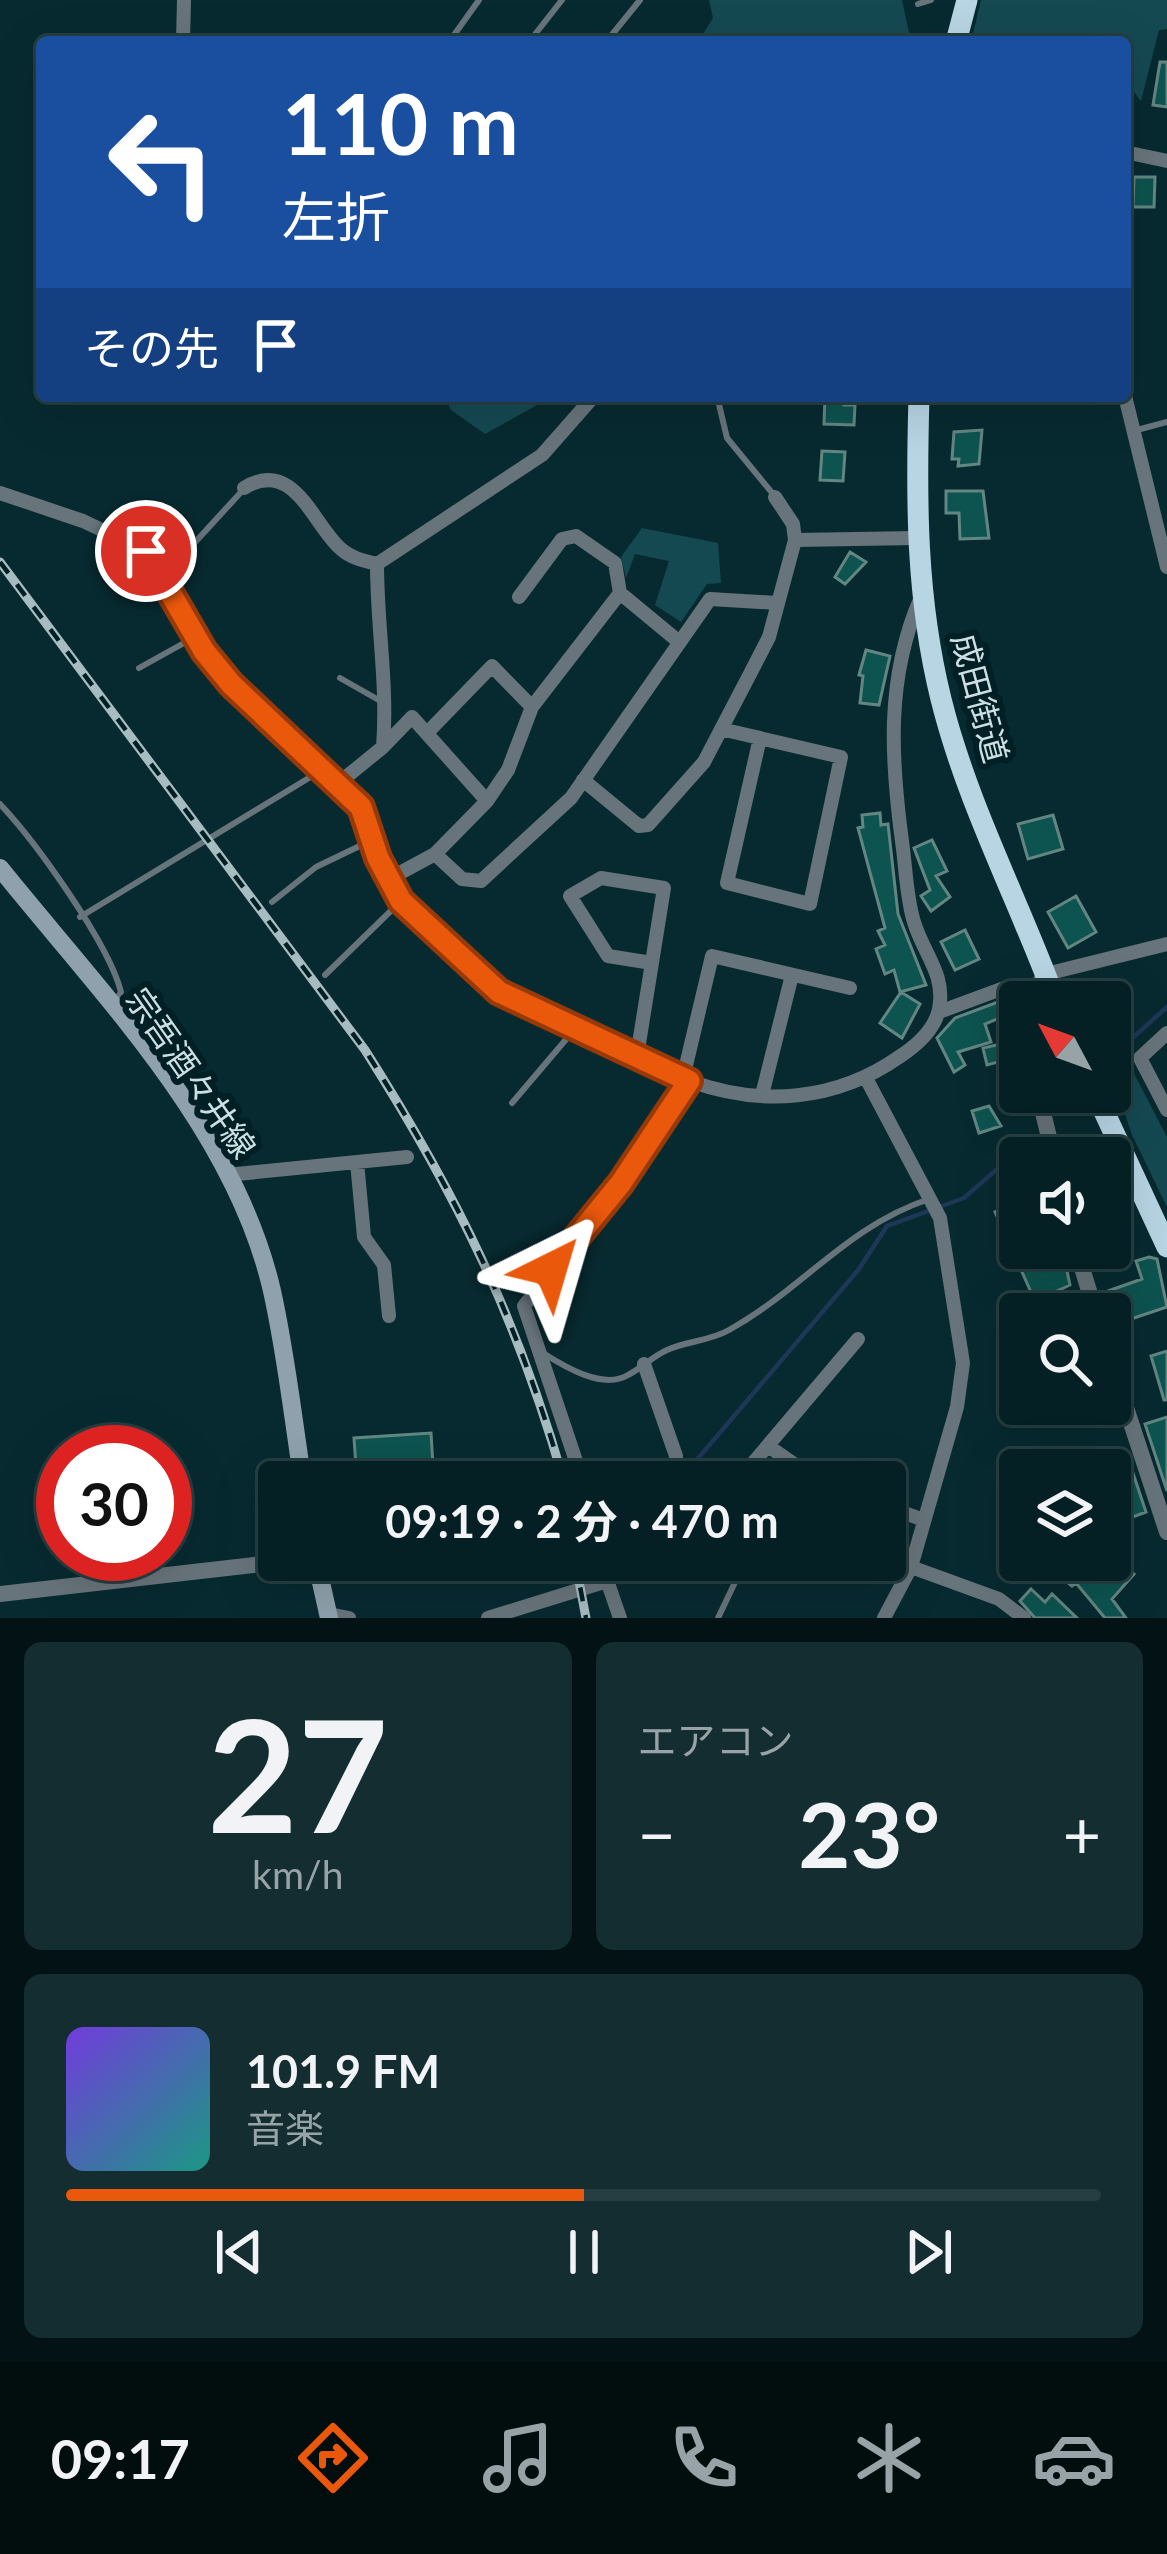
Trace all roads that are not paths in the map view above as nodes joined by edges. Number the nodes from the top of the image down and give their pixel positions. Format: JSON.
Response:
{"nodes":[{"id":1,"x":184,"y":0,"type":"edge"},
{"id":2,"x":479,"y":0,"type":"edge"},
{"id":3,"x":562,"y":0,"type":"edge"},
{"id":4,"x":640,"y":0,"type":"edge"},
{"id":5,"x":931,"y":0,"type":"edge"},
{"id":6,"x":968,"y":0,"type":"edge"},
{"id":7,"x":918,"y":4,"type":"dead end"},
{"id":8,"x":183,"y":36,"type":"edge"},
{"id":9,"x":453,"y":36,"type":"edge"},
{"id":10,"x":534,"y":36,"type":"edge"},
{"id":11,"x":611,"y":36,"type":"edge"},
{"id":12,"x":958,"y":36,"type":"edge"},
{"id":13,"x":1131,"y":153,"type":"edge"},
{"id":14,"x":1167,"y":161,"type":"edge"},
{"id":15,"x":590,"y":402,"type":"edge"},
{"id":16,"x":718,"y":402,"type":"edge"},
{"id":17,"x":919,"y":402,"type":"edge"},
{"id":18,"x":1126,"y":402,"type":"edge"},
{"id":19,"x":1167,"y":422,"type":"edge"},
{"id":20,"x":1133,"y":431,"type":"junction"},
{"id":21,"x":244,"y":488,"type":"joint"},
{"id":22,"x":0,"y":494,"type":"edge"},
{"id":23,"x":776,"y":496,"type":"joint"},
{"id":24,"x":916,"y":538,"type":"junction"},
{"id":25,"x":795,"y":540,"type":"junction"},
{"id":26,"x":377,"y":564,"type":"junction"},
{"id":27,"x":1167,"y":567,"type":"edge"},
{"id":28,"x":164,"y":575,"type":"junction"},
{"id":29,"x":620,"y":593,"type":"junction"},
{"id":30,"x":921,"y":596,"type":"junction"},
{"id":31,"x":519,"y":597,"type":"dead end"},
{"id":32,"x":777,"y":603,"type":"junction"},
{"id":33,"x":196,"y":636,"type":"junction"},
{"id":34,"x":678,"y":641,"type":"junction"},
{"id":35,"x":139,"y":668,"type":"dead end"},
{"id":36,"x":340,"y":678,"type":"dead end"},
{"id":37,"x":387,"y":704,"type":"junction"},
{"id":38,"x":532,"y":707,"type":"junction"},
{"id":39,"x":721,"y":729,"type":"junction"},
{"id":40,"x":428,"y":732,"type":"junction"},
{"id":41,"x":760,"y":738,"type":"junction"},
{"id":42,"x":383,"y":747,"type":"junction"},
{"id":43,"x":323,"y":769,"type":"junction"},
{"id":44,"x":583,"y":780,"type":"junction"},
{"id":45,"x":340,"y":782,"type":"junction"},
{"id":46,"x":487,"y":801,"type":"junction"},
{"id":47,"x":0,"y":804,"type":"edge"},
{"id":48,"x":372,"y":841,"type":"junction"},
{"id":49,"x":435,"y":854,"type":"junction"},
{"id":50,"x":0,"y":868,"type":"edge"},
{"id":51,"x":387,"y":880,"type":"junction"},
{"id":52,"x":401,"y":901,"type":"junction"},
{"id":53,"x":272,"y":902,"type":"dead end"},
{"id":54,"x":80,"y":917,"type":"junction"},
{"id":55,"x":1167,"y":944,"type":"edge"},
{"id":56,"x":652,"y":962,"type":"junction"},
{"id":57,"x":1046,"y":974,"type":"junction"},
{"id":58,"x":325,"y":975,"type":"dead end"},
{"id":59,"x":792,"y":975,"type":"junction"},
{"id":60,"x":1040,"y":981,"type":"edge"},
{"id":61,"x":1048,"y":981,"type":"edge"},
{"id":62,"x":850,"y":988,"type":"dead end"},
{"id":63,"x":999,"y":990,"type":"edge"},
{"id":64,"x":111,"y":1009,"type":"junction"},
{"id":65,"x":939,"y":1012,"type":"junction"},
{"id":66,"x":576,"y":1028,"type":"junction"},
{"id":67,"x":1167,"y":1033,"type":"edge"},
{"id":68,"x":637,"y":1056,"type":"junction"},
{"id":69,"x":686,"y":1079,"type":"junction"},
{"id":70,"x":867,"y":1080,"type":"junction"},
{"id":71,"x":762,"y":1095,"type":"junction"},
{"id":72,"x":512,"y":1103,"type":"dead end"},
{"id":73,"x":1167,"y":1110,"type":"edge"},
{"id":74,"x":1105,"y":1113,"type":"edge"},
{"id":75,"x":407,"y":1157,"type":"dead end"},
{"id":76,"x":357,"y":1162,"type":"junction"},
{"id":77,"x":226,"y":1175,"type":"junction"},
{"id":78,"x":933,"y":1198,"type":"junction"},
{"id":79,"x":1167,"y":1247,"type":"edge"},
{"id":80,"x":389,"y":1316,"type":"dead end"},
{"id":81,"x":858,"y":1339,"type":"dead end"},
{"id":82,"x":543,"y":1353,"type":"junction"},
{"id":83,"x":644,"y":1364,"type":"junction"},
{"id":84,"x":1130,"y":1425,"type":"edge"},
{"id":85,"x":768,"y":1447,"type":"junction"},
{"id":86,"x":676,"y":1456,"type":"dead end"},
{"id":87,"x":300,"y":1461,"type":"edge"},
{"id":88,"x":576,"y":1461,"type":"edge"},
{"id":89,"x":756,"y":1461,"type":"edge"},
{"id":90,"x":789,"y":1461,"type":"edge"},
{"id":91,"x":906,"y":1514,"type":"edge"},
{"id":92,"x":923,"y":1520,"type":"junction"},
{"id":93,"x":1167,"y":1532,"type":"edge"},
{"id":94,"x":258,"y":1564,"type":"edge"},
{"id":95,"x":911,"y":1568,"type":"junction"},
{"id":96,"x":323,"y":1581,"type":"edge"},
{"id":97,"x":736,"y":1581,"type":"edge"},
{"id":98,"x":604,"y":1582,"type":"joint"},
{"id":99,"x":0,"y":1594,"type":"edge"},
{"id":100,"x":336,"y":1617,"type":"edge"},
{"id":101,"x":488,"y":1618,"type":"edge"},
{"id":102,"x":620,"y":1618,"type":"edge"},
{"id":103,"x":718,"y":1618,"type":"edge"},
{"id":104,"x":884,"y":1618,"type":"edge"},
{"id":105,"x":1024,"y":1618,"type":"edge"}],
"edges":[{"from":1,"to":8,"type":"street"},
{"from":2,"to":9,"type":"lane"},
{"from":3,"to":10,"type":"lane"},
{"from":4,"to":11,"type":"lane"},
{"from":5,"to":7,"type":"lane"},
{"from":6,"to":12,"type":"highway"},
{"from":13,"to":14,"type":"street"},
{"from":15,"to":26,"type":"street"},
{"from":16,"to":23,"type":"lane"},
{"from":17,"to":24,"type":"highway","name":"成田街道"},
{"from":18,"to":20,"type":"street"},
{"from":19,"to":20,"type":"lane"},
{"from":20,"to":27,"type":"street"},
{"from":21,"to":26,"type":"street"},
{"from":21,"to":28,"type":"lane"},
{"from":22,"to":28,"type":"street"},
{"from":23,"to":25,"type":"street"},
{"from":24,"to":25,"type":"street"},
{"from":24,"to":30,"type":"highway","name":"成田街道"},
{"from":25,"to":32,"type":"street"},
{"from":26,"to":37,"type":"street"},
{"from":28,"to":33,"type":"street"},
{"from":29,"to":31,"type":"street"},
{"from":29,"to":34,"type":"street"},
{"from":29,"to":38,"type":"street"},
{"from":30,"to":57,"type":"highway","name":"成田街道"},
{"from":30,"to":65,"type":"street"},
{"from":32,"to":34,"type":"street"},
{"from":32,"to":39,"type":"street"},
{"from":33,"to":35,"type":"lane"},
{"from":33,"to":43,"type":"street"},
{"from":34,"to":44,"type":"street"},
{"from":36,"to":37,"type":"lane"},
{"from":37,"to":42,"type":"street"},
{"from":38,"to":40,"type":"street"},
{"from":38,"to":46,"type":"street"},
{"from":39,"to":41,"type":"street"},
{"from":39,"to":44,"type":"street"},
{"from":40,"to":42,"type":"street"},
{"from":40,"to":46,"type":"street"},
{"from":41,"to":41,"type":"street"},
{"from":42,"to":45,"type":"street"},
{"from":43,"to":45,"type":"street"},
{"from":43,"to":54,"type":"lane"},
{"from":44,"to":49,"type":"street"},
{"from":45,"to":48,"type":"lane"},
{"from":46,"to":49,"type":"street"},
{"from":47,"to":54,"type":"lane"},
{"from":48,"to":51,"type":"lane"},
{"from":48,"to":53,"type":"lane"},
{"from":49,"to":51,"type":"street"},
{"from":50,"to":64,"type":"main road","name":"宗吾酒々井線"},
{"from":51,"to":52,"type":"lane"},
{"from":52,"to":58,"type":"lane"},
{"from":52,"to":66,"type":"street"},
{"from":54,"to":64,"type":"lane"},
{"from":55,"to":57,"type":"street"},
{"from":56,"to":56,"type":"street"},
{"from":56,"to":68,"type":"street"},
{"from":57,"to":60,"type":"street"},
{"from":57,"to":61,"type":"highway","name":"成田街道"},
{"from":59,"to":62,"type":"street"},
{"from":59,"to":69,"type":"street"},
{"from":59,"to":71,"type":"street"},
{"from":63,"to":65,"type":"street"},
{"from":64,"to":77,"type":"main road","name":"宗吾酒々井線"},
{"from":65,"to":70,"type":"street"},
{"from":66,"to":68,"type":"street"},
{"from":66,"to":72,"type":"lane"},
{"from":67,"to":73,"type":"street"},
{"from":68,"to":69,"type":"street"},
{"from":69,"to":71,"type":"street"},
{"from":69,"to":82,"type":"street"},
{"from":70,"to":71,"type":"street"},
{"from":70,"to":78,"type":"street"},
{"from":74,"to":79,"type":"highway"},
{"from":75,"to":76,"type":"street"},
{"from":76,"to":77,"type":"street"},
{"from":76,"to":80,"type":"street"},
{"from":77,"to":87,"type":"main road","name":"宗吾酒々井線"},
{"from":78,"to":83,"type":"lane"},
{"from":78,"to":92,"type":"street"},
{"from":81,"to":85,"type":"street"},
{"from":82,"to":83,"type":"lane"},
{"from":82,"to":88,"type":"street"},
{"from":83,"to":86,"type":"street"},
{"from":84,"to":93,"type":"street"},
{"from":85,"to":89,"type":"street"},
{"from":85,"to":90,"type":"street"},
{"from":91,"to":92,"type":"street"},
{"from":92,"to":95,"type":"street"},
{"from":94,"to":99,"type":"street"},
{"from":95,"to":104,"type":"street"},
{"from":95,"to":105,"type":"street"},
{"from":96,"to":100,"type":"main road"},
{"from":97,"to":103,"type":"lane"},
{"from":98,"to":101,"type":"street"},
{"from":98,"to":102,"type":"street"}]}
